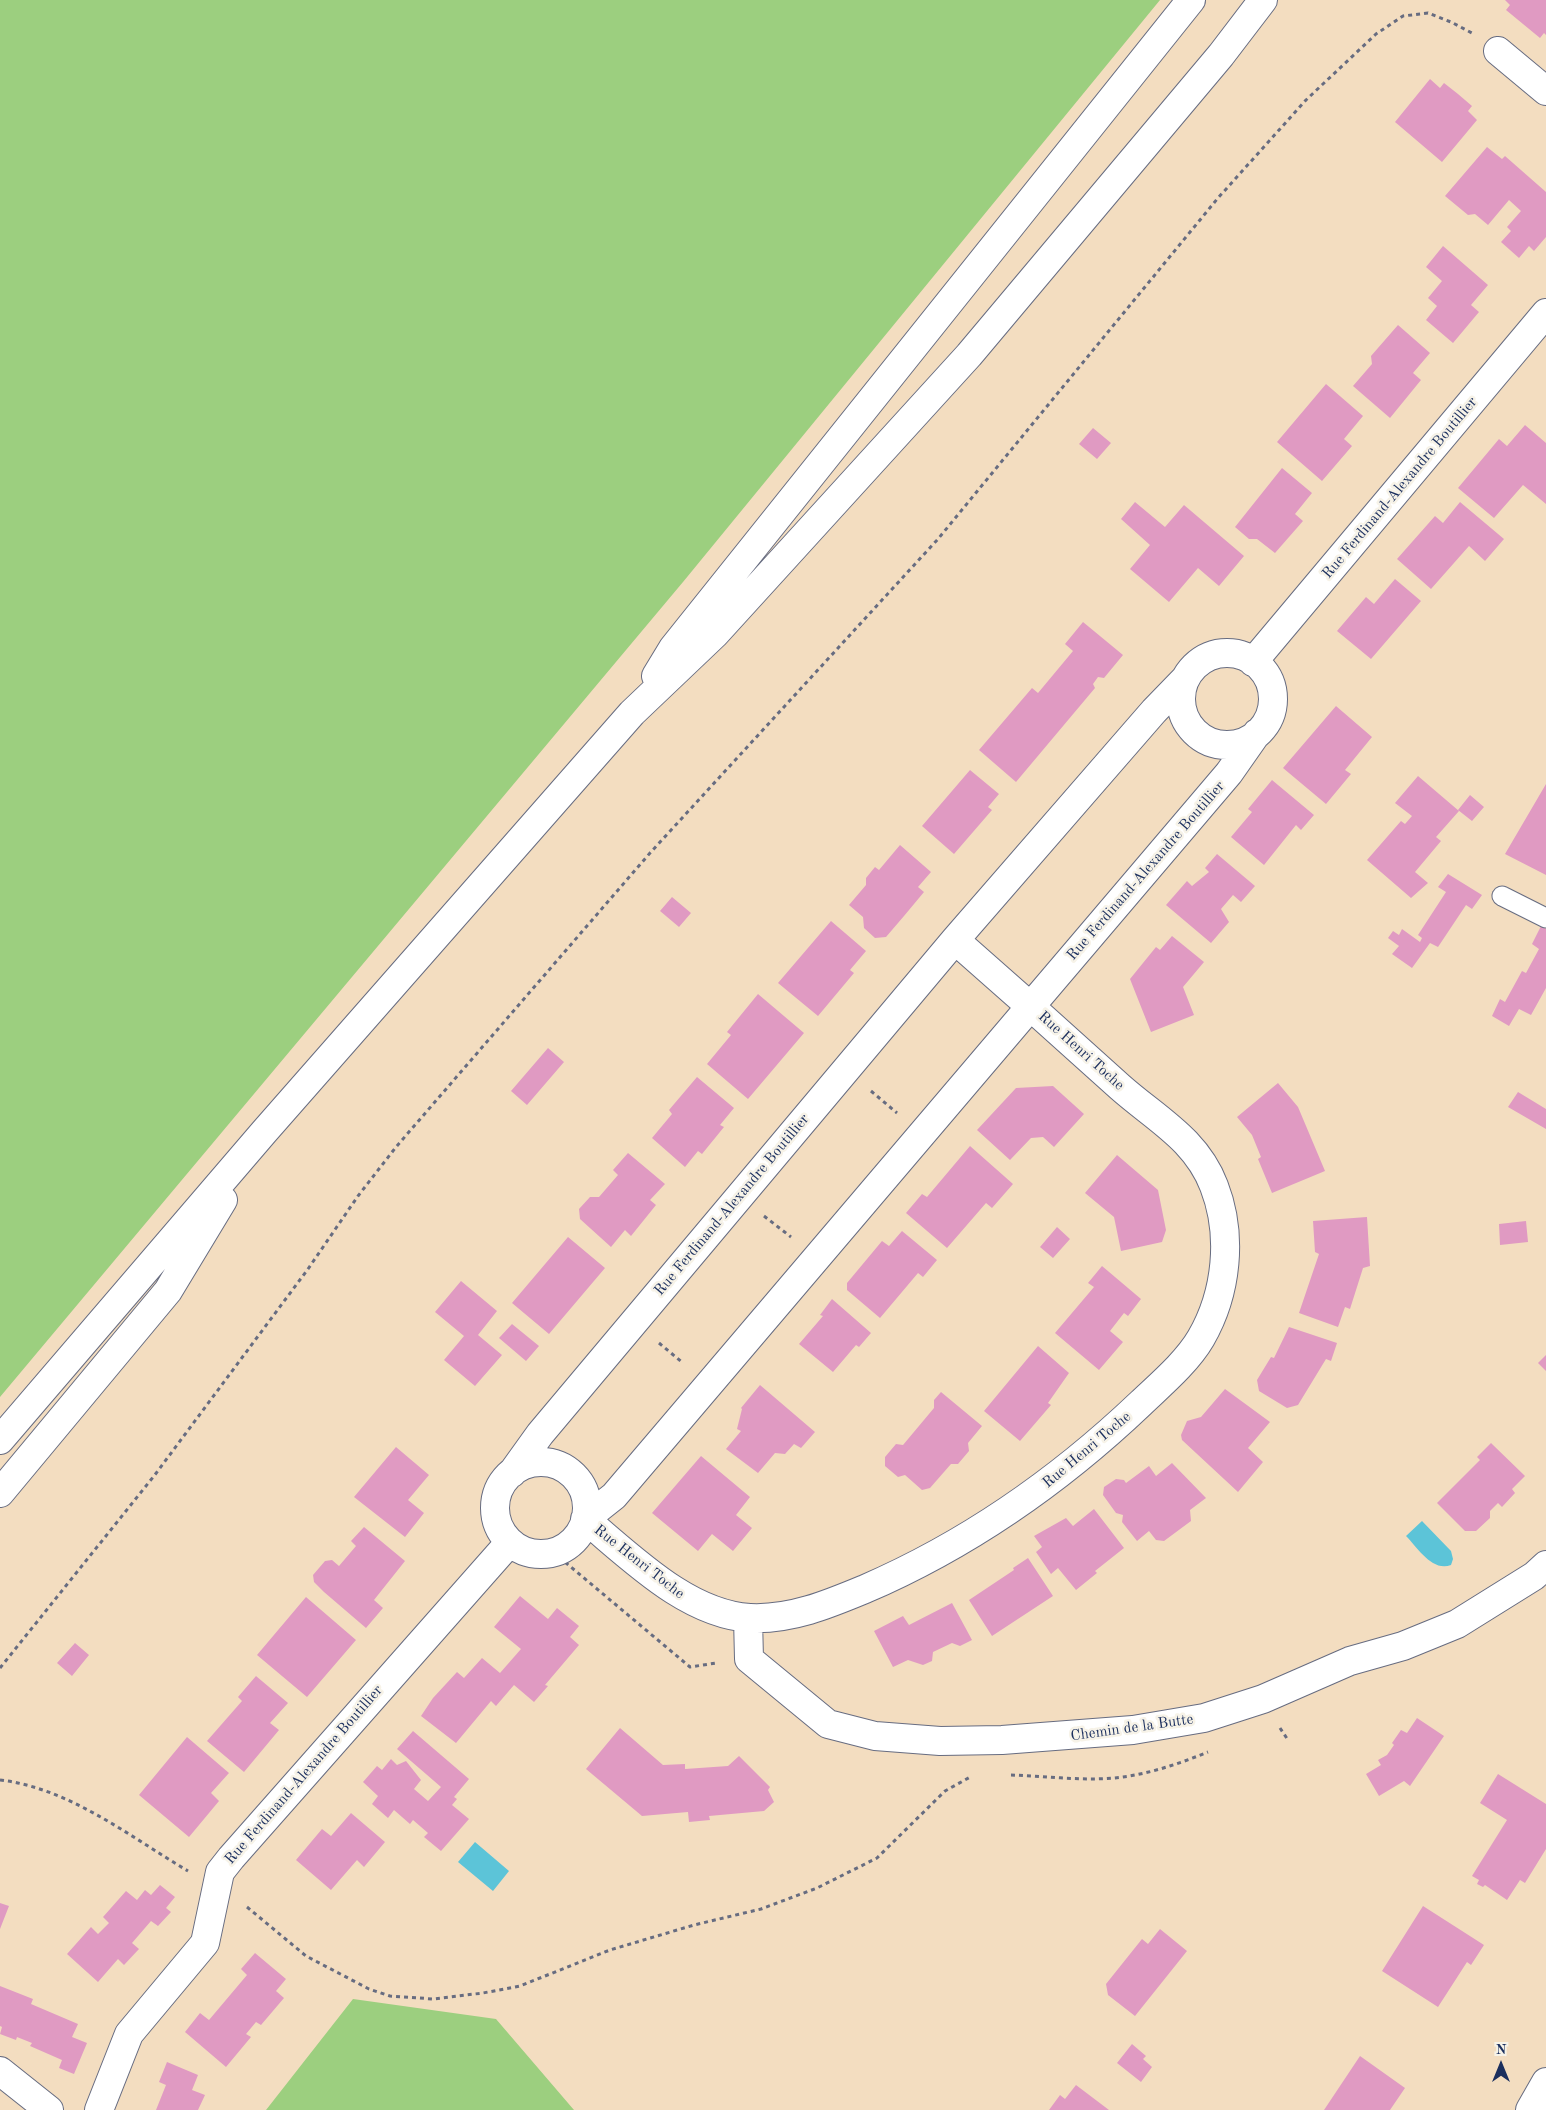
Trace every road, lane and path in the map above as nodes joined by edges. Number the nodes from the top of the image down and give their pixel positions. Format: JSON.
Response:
{"nodes":[{"id":1,"x":1191,"y":0,"type":"edge"},
{"id":2,"x":1263,"y":0,"type":"edge"},
{"id":3,"x":1498,"y":51,"type":"joint"},
{"id":4,"x":1546,"y":90,"type":"edge"},
{"id":5,"x":1546,"y":313,"type":"edge"},
{"id":6,"x":1253,"y":662,"type":"junction"},
{"id":7,"x":1186,"y":678,"type":"junction"},
{"id":8,"x":632,"y":712,"type":"junction"},
{"id":9,"x":1257,"y":733,"type":"junction"},
{"id":10,"x":1502,"y":896,"type":"dead end"},
{"id":11,"x":1546,"y":918,"type":"edge"},
{"id":12,"x":955,"y":940,"type":"junction"},
{"id":13,"x":1030,"y":1006,"type":"junction"},
{"id":14,"x":846,"y":1069,"type":"junction"},
{"id":15,"x":264,"y":1132,"type":"junction"},
{"id":16,"x":922,"y":1134,"type":"junction"},
{"id":17,"x":740,"y":1196,"type":"junction"},
{"id":18,"x":816,"y":1257,"type":"junction"},
{"id":19,"x":634,"y":1322,"type":"junction"},
{"id":20,"x":708,"y":1385,"type":"junction"},
{"id":21,"x":0,"y":1440,"type":"edge"},
{"id":22,"x":512,"y":1472,"type":"junction"},
{"id":23,"x":0,"y":1493,"type":"edge"},
{"id":24,"x":585,"y":1519,"type":"junction"},
{"id":25,"x":510,"y":1542,"type":"junction"},
{"id":26,"x":553,"y":1552,"type":"junction"},
{"id":27,"x":1546,"y":1565,"type":"edge"},
{"id":28,"x":748,"y":1618,"type":"junction"},
{"id":29,"x":749,"y":1659,"type":"junction"},
{"id":30,"x":0,"y":1668,"type":"edge"},
{"id":31,"x":1272,"y":1724,"type":"dead end"},
{"id":32,"x":1288,"y":1740,"type":"dead end"},
{"id":33,"x":1210,"y":1752,"type":"dead end"},
{"id":34,"x":1010,"y":1774,"type":"dead end"},
{"id":35,"x":976,"y":1775,"type":"dead end"},
{"id":36,"x":0,"y":1780,"type":"edge"},
{"id":37,"x":216,"y":1887,"type":"junction"},
{"id":38,"x":0,"y":2071,"type":"edge"},
{"id":39,"x":1546,"y":2082,"type":"edge"},
{"id":40,"x":49,"y":2110,"type":"edge"},
{"id":41,"x":99,"y":2110,"type":"edge"},
{"id":42,"x":1530,"y":2110,"type":"edge"}],
"edges":[{"from":1,"to":8,"type":"street"},
{"from":2,"to":8,"type":"street"},
{"from":3,"to":4,"type":"street"},
{"from":3,"to":30,"type":"path"},
{"from":5,"to":6,"type":"street","name":"Rue Ferdinand-Alexandre Boutillier"},
{"from":6,"to":7,"type":"street"},
{"from":6,"to":9,"type":"street"},
{"from":7,"to":9,"type":"street"},
{"from":7,"to":12,"type":"street","name":"Rue Ferdinand-Alexandre Boutillier"},
{"from":8,"to":15,"type":"street"},
{"from":9,"to":13,"type":"street","name":"Rue Ferdinand-Alexandre Boutillier"},
{"from":10,"to":11,"type":"lane"},
{"from":12,"to":13,"type":"street"},
{"from":12,"to":14,"type":"street","name":"Rue Ferdinand-Alexandre Boutillier"},
{"from":13,"to":16,"type":"street","name":"Rue Ferdinand-Alexandre Boutillier"},
{"from":13,"to":28,"type":"street","name":"Rue Henri Toche"},
{"from":14,"to":16,"type":"path"},
{"from":14,"to":17,"type":"street","name":"Rue Ferdinand-Alexandre Boutillier"},
{"from":15,"to":21,"type":"street"},
{"from":15,"to":23,"type":"street"},
{"from":16,"to":18,"type":"street","name":"Rue Ferdinand-Alexandre Boutillier"},
{"from":17,"to":18,"type":"path"},
{"from":17,"to":19,"type":"street","name":"Rue Ferdinand-Alexandre Boutillier"},
{"from":18,"to":20,"type":"street","name":"Rue Ferdinand-Alexandre Boutillier"},
{"from":19,"to":20,"type":"path"},
{"from":19,"to":22,"type":"street","name":"Rue Ferdinand-Alexandre Boutillier"},
{"from":20,"to":24,"type":"street","name":"Rue Ferdinand-Alexandre Boutillier"},
{"from":22,"to":24,"type":"street"},
{"from":22,"to":25,"type":"street"},
{"from":24,"to":26,"type":"street"},
{"from":24,"to":28,"type":"street","name":"Rue Henri Toche"},
{"from":25,"to":26,"type":"street"},
{"from":25,"to":37,"type":"street","name":"Rue Ferdinand-Alexandre Boutillier"},
{"from":26,"to":29,"type":"path"},
{"from":27,"to":29,"type":"street","name":"Chemin de la Butte"},
{"from":28,"to":29,"type":"street"},
{"from":31,"to":32,"type":"path"},
{"from":33,"to":34,"type":"path"},
{"from":35,"to":37,"type":"path"},
{"from":36,"to":37,"type":"path"},
{"from":37,"to":41,"type":"street","name":"Rue Ferdinand-Alexandre Boutillier"},
{"from":38,"to":40,"type":"street"},
{"from":39,"to":42,"type":"street"}]}
